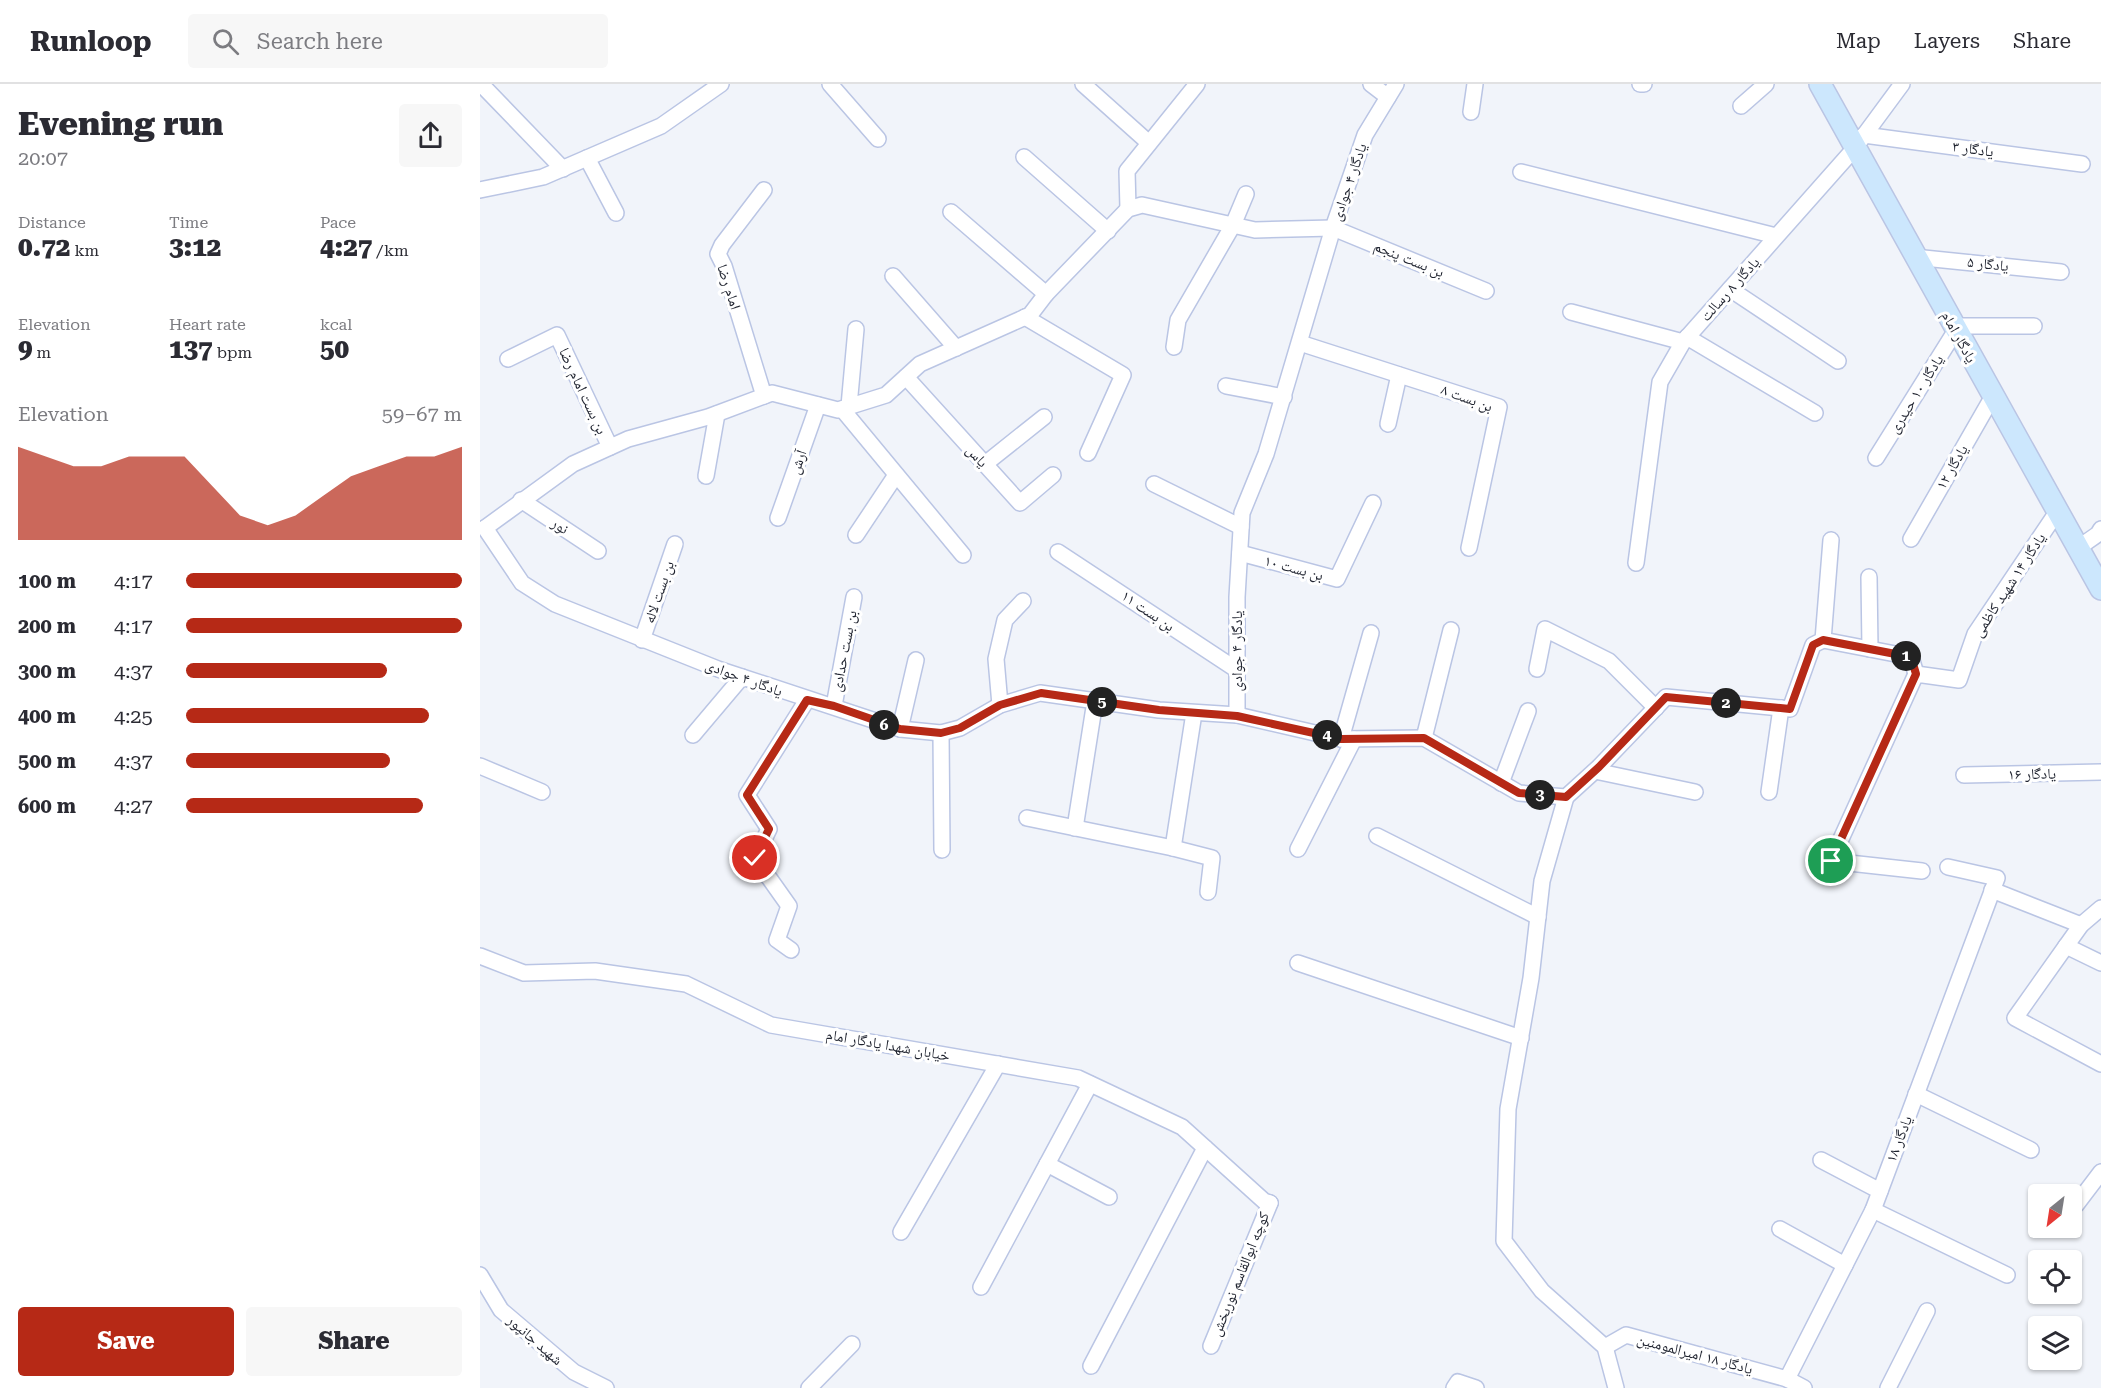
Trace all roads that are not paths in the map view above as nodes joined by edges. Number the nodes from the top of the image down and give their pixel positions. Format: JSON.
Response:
{"nodes":[{"id":1,"x":481,"y":84,"type":"edge"},
{"id":2,"x":721,"y":84,"type":"edge"},
{"id":3,"x":830,"y":84,"type":"edge"},
{"id":4,"x":1083,"y":84,"type":"edge"},
{"id":5,"x":1197,"y":84,"type":"edge"},
{"id":6,"x":1371,"y":84,"type":"edge"},
{"id":7,"x":1475,"y":84,"type":"edge"},
{"id":8,"x":1766,"y":84,"type":"edge"},
{"id":9,"x":1820,"y":84,"type":"edge"},
{"id":10,"x":1902,"y":84,"type":"edge"},
{"id":11,"x":1392,"y":90,"type":"edge"},
{"id":12,"x":1741,"y":106,"type":"dead end"},
{"id":13,"x":1471,"y":112,"type":"dead end"},
{"id":14,"x":878,"y":139,"type":"dead end"},
{"id":15,"x":1859,"y":142,"type":"junction"},
{"id":16,"x":1149,"y":143,"type":"junction"},
{"id":17,"x":1024,"y":157,"type":"dead end"},
{"id":18,"x":587,"y":158,"type":"junction"},
{"id":19,"x":2082,"y":164,"type":"dead end"},
{"id":20,"x":563,"y":169,"type":"junction"},
{"id":21,"x":1521,"y":172,"type":"dead end"},
{"id":22,"x":480,"y":190,"type":"edge"},
{"id":23,"x":764,"y":190,"type":"dead end"},
{"id":24,"x":1246,"y":194,"type":"dead end"},
{"id":25,"x":1128,"y":209,"type":"junction"},
{"id":26,"x":951,"y":212,"type":"dead end"},
{"id":27,"x":616,"y":213,"type":"dead end"},
{"id":28,"x":1233,"y":225,"type":"junction"},
{"id":29,"x":1333,"y":228,"type":"junction"},
{"id":30,"x":1108,"y":231,"type":"junction"},
{"id":31,"x":1776,"y":236,"type":"junction"},
{"id":32,"x":1914,"y":257,"type":"junction"},
{"id":33,"x":2061,"y":272,"type":"dead end"},
{"id":34,"x":893,"y":276,"type":"dead end"},
{"id":35,"x":1730,"y":289,"type":"junction"},
{"id":36,"x":1486,"y":291,"type":"dead end"},
{"id":37,"x":1046,"y":294,"type":"junction"},
{"id":38,"x":1571,"y":312,"type":"dead end"},
{"id":39,"x":1025,"y":317,"type":"junction"},
{"id":40,"x":2034,"y":326,"type":"dead end"},
{"id":41,"x":1955,"y":328,"type":"junction"},
{"id":42,"x":856,"y":329,"type":"dead end"},
{"id":43,"x":1685,"y":339,"type":"junction"},
{"id":44,"x":1300,"y":343,"type":"junction"},
{"id":45,"x":1174,"y":347,"type":"dead end"},
{"id":46,"x":956,"y":348,"type":"junction"},
{"id":47,"x":508,"y":359,"type":"dead end"},
{"id":48,"x":1838,"y":361,"type":"dead end"},
{"id":49,"x":1400,"y":375,"type":"junction"},
{"id":50,"x":906,"y":377,"type":"junction"},
{"id":51,"x":1226,"y":386,"type":"dead end"},
{"id":52,"x":764,"y":396,"type":"junction"},
{"id":53,"x":1993,"y":396,"type":"junction"},
{"id":54,"x":1284,"y":397,"type":"junction"},
{"id":55,"x":818,"y":405,"type":"junction"},
{"id":56,"x":845,"y":408,"type":"junction"},
{"id":57,"x":1815,"y":412,"type":"dead end"},
{"id":58,"x":717,"y":414,"type":"junction"},
{"id":59,"x":1044,"y":417,"type":"dead end"},
{"id":60,"x":1388,"y":424,"type":"dead end"},
{"id":61,"x":610,"y":447,"type":"junction"},
{"id":62,"x":1088,"y":453,"type":"dead end"},
{"id":63,"x":1876,"y":458,"type":"dead end"},
{"id":64,"x":985,"y":464,"type":"junction"},
{"id":65,"x":897,"y":475,"type":"junction"},
{"id":66,"x":1053,"y":475,"type":"dead end"},
{"id":67,"x":706,"y":476,"type":"dead end"},
{"id":68,"x":1154,"y":484,"type":"dead end"},
{"id":69,"x":521,"y":500,"type":"junction"},
{"id":70,"x":1373,"y":503,"type":"dead end"},
{"id":71,"x":2058,"y":512,"type":"junction"},
{"id":72,"x":778,"y":518,"type":"dead end"},
{"id":73,"x":1242,"y":527,"type":"junction"},
{"id":74,"x":482,"y":528,"type":"edge"},
{"id":75,"x":2101,"y":529,"type":"edge"},
{"id":76,"x":856,"y":535,"type":"dead end"},
{"id":77,"x":1911,"y":539,"type":"dead end"},
{"id":78,"x":1831,"y":540,"type":"dead end"},
{"id":79,"x":675,"y":544,"type":"dead end"},
{"id":80,"x":2078,"y":548,"type":"junction"},
{"id":81,"x":1469,"y":549,"type":"dead end"},
{"id":82,"x":598,"y":551,"type":"dead end"},
{"id":83,"x":1058,"y":552,"type":"dead end"},
{"id":84,"x":1240,"y":553,"type":"junction"},
{"id":85,"x":963,"y":555,"type":"dead end"},
{"id":86,"x":1636,"y":562,"type":"dead end"},
{"id":87,"x":1869,"y":577,"type":"dead end"},
{"id":88,"x":2101,"y":589,"type":"edge"},
{"id":89,"x":855,"y":597,"type":"dead end"},
{"id":90,"x":1023,"y":601,"type":"dead end"},
{"id":91,"x":1451,"y":630,"type":"dead end"},
{"id":92,"x":1371,"y":633,"type":"dead end"},
{"id":93,"x":642,"y":640,"type":"junction"},
{"id":94,"x":1823,"y":640,"type":"junction"},
{"id":95,"x":1870,"y":649,"type":"junction"},
{"id":96,"x":916,"y":660,"type":"dead end"},
{"id":97,"x":1537,"y":669,"type":"dead end"},
{"id":98,"x":1237,"y":670,"type":"junction"},
{"id":99,"x":1916,"y":674,"type":"junction"},
{"id":100,"x":742,"y":677,"type":"junction"},
{"id":101,"x":807,"y":700,"type":"junction"},
{"id":102,"x":1095,"y":701,"type":"junction"},
{"id":103,"x":1000,"y":705,"type":"junction"},
{"id":104,"x":834,"y":706,"type":"junction"},
{"id":105,"x":1656,"y":708,"type":"junction"},
{"id":106,"x":1781,"y":708,"type":"junction"},
{"id":107,"x":1528,"y":711,"type":"dead end"},
{"id":108,"x":1194,"y":713,"type":"junction"},
{"id":109,"x":1237,"y":716,"type":"junction"},
{"id":110,"x":900,"y":729,"type":"junction"},
{"id":111,"x":941,"y":733,"type":"junction"},
{"id":112,"x":693,"y":735,"type":"dead end"},
{"id":113,"x":1424,"y":738,"type":"junction"},
{"id":114,"x":1348,"y":739,"type":"junction"},
{"id":115,"x":480,"y":766,"type":"edge"},
{"id":116,"x":1595,"y":771,"type":"junction"},
{"id":117,"x":2101,"y":772,"type":"edge"},
{"id":118,"x":1964,"y":775,"type":"dead end"},
{"id":119,"x":1501,"y":783,"type":"junction"},
{"id":120,"x":542,"y":792,"type":"dead end"},
{"id":121,"x":1695,"y":792,"type":"dead end"},
{"id":122,"x":1769,"y":792,"type":"dead end"},
{"id":123,"x":1566,"y":797,"type":"junction"},
{"id":124,"x":1027,"y":818,"type":"dead end"},
{"id":125,"x":1075,"y":828,"type":"junction"},
{"id":126,"x":1377,"y":836,"type":"dead end"},
{"id":127,"x":1173,"y":848,"type":"junction"},
{"id":128,"x":1298,"y":849,"type":"dead end"},
{"id":129,"x":942,"y":850,"type":"dead end"},
{"id":130,"x":1948,"y":867,"type":"dead end"},
{"id":131,"x":1922,"y":872,"type":"dead end"},
{"id":132,"x":1992,"y":890,"type":"junction"},
{"id":133,"x":1208,"y":892,"type":"dead end"},
{"id":134,"x":2101,"y":909,"type":"edge"},
{"id":135,"x":1538,"y":917,"type":"junction"},
{"id":136,"x":2081,"y":925,"type":"junction"},
{"id":137,"x":2066,"y":946,"type":"junction"},
{"id":138,"x":791,"y":950,"type":"dead end"},
{"id":139,"x":480,"y":956,"type":"edge"},
{"id":140,"x":1298,"y":963,"type":"dead end"},
{"id":141,"x":2101,"y":963,"type":"edge"},
{"id":142,"x":1521,"y":1038,"type":"junction"},
{"id":143,"x":998,"y":1064,"type":"junction"},
{"id":144,"x":2101,"y":1064,"type":"edge"},
{"id":145,"x":1090,"y":1084,"type":"junction"},
{"id":146,"x":1916,"y":1094,"type":"junction"},
{"id":147,"x":1205,"y":1148,"type":"junction"},
{"id":148,"x":2031,"y":1150,"type":"dead end"},
{"id":149,"x":1821,"y":1160,"type":"dead end"},
{"id":150,"x":1047,"y":1164,"type":"junction"},
{"id":151,"x":2101,"y":1172,"type":"edge"},
{"id":152,"x":1880,"y":1191,"type":"junction"},
{"id":153,"x":1109,"y":1197,"type":"dead end"},
{"id":154,"x":2082,"y":1197,"type":"edge"},
{"id":155,"x":1873,"y":1210,"type":"junction"},
{"id":156,"x":1780,"y":1229,"type":"dead end"},
{"id":157,"x":900,"y":1232,"type":"dead end"},
{"id":158,"x":1845,"y":1265,"type":"junction"},
{"id":159,"x":480,"y":1275,"type":"edge"},
{"id":160,"x":2007,"y":1275,"type":"dead end"},
{"id":161,"x":981,"y":1287,"type":"dead end"},
{"id":162,"x":1927,"y":1311,"type":"dead end"},
{"id":163,"x":1213,"y":1343,"type":"dead end"},
{"id":164,"x":852,"y":1344,"type":"dead end"},
{"id":165,"x":1605,"y":1347,"type":"junction"},
{"id":166,"x":1091,"y":1366,"type":"dead end"},
{"id":167,"x":1787,"y":1379,"type":"junction"},
{"id":168,"x":601,"y":1387,"type":"edge"},
{"id":169,"x":809,"y":1388,"type":"edge"},
{"id":170,"x":1454,"y":1388,"type":"edge"},
{"id":171,"x":1476,"y":1388,"type":"edge"},
{"id":172,"x":1616,"y":1388,"type":"edge"},
{"id":173,"x":1804,"y":1388,"type":"edge"},
{"id":174,"x":1888,"y":1388,"type":"edge"}],
"edges":[{"from":1,"to":20,"type":"street"},
{"from":2,"to":18,"type":"street"},
{"from":3,"to":14,"type":"street"},
{"from":4,"to":16,"type":"street"},
{"from":5,"to":16,"type":"street"},
{"from":6,"to":11,"type":"street"},
{"from":7,"to":13,"type":"street"},
{"from":8,"to":12,"type":"street"},
{"from":9,"to":15,"type":"main road","name":"یادگار امام"},
{"from":10,"to":15,"type":"street","name":"یادگار ۸ رسالت"},
{"from":11,"to":29,"type":"street","name":"یادگار ۴ جوادی"},
{"from":15,"to":19,"type":"street","name":"یادگار ۳"},
{"from":15,"to":31,"type":"street","name":"یادگار ۸ رسالت"},
{"from":15,"to":32,"type":"main road","name":"یادگار امام"},
{"from":16,"to":25,"type":"street"},
{"from":17,"to":30,"type":"street"},
{"from":18,"to":20,"type":"street"},
{"from":18,"to":27,"type":"street"},
{"from":20,"to":22,"type":"street"},
{"from":21,"to":31,"type":"street"},
{"from":23,"to":52,"type":"street","name":"امام رضا"},
{"from":24,"to":28,"type":"street"},
{"from":25,"to":28,"type":"street"},
{"from":25,"to":30,"type":"street"},
{"from":26,"to":37,"type":"street"},
{"from":28,"to":29,"type":"street"},
{"from":28,"to":45,"type":"street"},
{"from":29,"to":36,"type":"street","name":"بن بست پنجم"},
{"from":29,"to":44,"type":"street","name":"یادگار ۴ جوادی"},
{"from":30,"to":37,"type":"street"},
{"from":31,"to":35,"type":"street","name":"یادگار ۸ رسالت"},
{"from":32,"to":33,"type":"street","name":"یادگار ۵"},
{"from":32,"to":41,"type":"main road","name":"یادگار امام"},
{"from":34,"to":46,"type":"street"},
{"from":35,"to":43,"type":"street","name":"یادگار ۸ رسالت"},
{"from":35,"to":48,"type":"street"},
{"from":37,"to":39,"type":"street"},
{"from":38,"to":43,"type":"street"},
{"from":39,"to":46,"type":"street"},
{"from":39,"to":62,"type":"street"},
{"from":40,"to":41,"type":"street"},
{"from":41,"to":53,"type":"main road","name":"یادگار امام"},
{"from":41,"to":63,"type":"street","name":"یادگار ۱۰ حیدری"},
{"from":42,"to":56,"type":"street"},
{"from":43,"to":57,"type":"street"},
{"from":43,"to":86,"type":"street","name":"یادگار ۸ رسالت"},
{"from":44,"to":49,"type":"street","name":"بن بست ۸"},
{"from":44,"to":54,"type":"street","name":"یادگار ۴ جوادی"},
{"from":46,"to":50,"type":"street"},
{"from":47,"to":61,"type":"street","name":"بن بست امام رضا"},
{"from":49,"to":60,"type":"street"},
{"from":49,"to":81,"type":"street","name":"بن بست ۸"},
{"from":50,"to":56,"type":"street"},
{"from":50,"to":64,"type":"street","name":"یاس"},
{"from":51,"to":54,"type":"street"},
{"from":52,"to":55,"type":"street"},
{"from":52,"to":58,"type":"street"},
{"from":53,"to":71,"type":"main road","name":"یادگار امام"},
{"from":53,"to":77,"type":"street","name":"یادگار ۱۲"},
{"from":54,"to":73,"type":"street","name":"یادگار ۴ جوادی"},
{"from":55,"to":56,"type":"street"},
{"from":55,"to":72,"type":"street","name":"آرش"},
{"from":56,"to":65,"type":"street"},
{"from":58,"to":61,"type":"street"},
{"from":58,"to":67,"type":"street"},
{"from":59,"to":64,"type":"street"},
{"from":61,"to":69,"type":"street"},
{"from":64,"to":66,"type":"street","name":"یاس"},
{"from":65,"to":76,"type":"street"},
{"from":65,"to":85,"type":"street"},
{"from":68,"to":73,"type":"street"},
{"from":69,"to":74,"type":"street"},
{"from":69,"to":82,"type":"street","name":"نور"},
{"from":70,"to":84,"type":"street","name":"بن بست ۱۰"},
{"from":71,"to":80,"type":"main road","name":"یادگار امام"},
{"from":71,"to":99,"type":"street","name":"یادگار ۱۴ شهید کاظمی"},
{"from":73,"to":84,"type":"street","name":"یادگار ۴ جوادی"},
{"from":74,"to":93,"type":"street","name":"یادگار ۴ جوادی"},
{"from":75,"to":80,"type":"street"},
{"from":78,"to":94,"type":"street"},
{"from":79,"to":93,"type":"street","name":"بن بست لاله"},
{"from":80,"to":88,"type":"main road","name":"یادگار امام"},
{"from":83,"to":98,"type":"street","name":"بن بست ۱۱"},
{"from":84,"to":98,"type":"street","name":"یادگار ۴ جوادی"},
{"from":87,"to":95,"type":"street"},
{"from":89,"to":104,"type":"street","name":"بن بست حدادی"},
{"from":90,"to":103,"type":"street"},
{"from":91,"to":113,"type":"street"},
{"from":92,"to":114,"type":"street"},
{"from":93,"to":100,"type":"street","name":"یادگار ۴ جوادی"},
{"from":94,"to":95,"type":"street"},
{"from":94,"to":106,"type":"street"},
{"from":95,"to":99,"type":"street"},
{"from":96,"to":110,"type":"street"},
{"from":97,"to":105,"type":"street"},
{"from":98,"to":109,"type":"street","name":"یادگار ۴ جوادی"},
{"from":99,"to":131,"type":"street"},
{"from":100,"to":101,"type":"street","name":"یادگار ۴ جوادی"},
{"from":100,"to":112,"type":"street"},
{"from":101,"to":104,"type":"street","name":"یادگار ۴ جوادی"},
{"from":101,"to":138,"type":"street"},
{"from":102,"to":103,"type":"street","name":"یادگار ۴ جوادی"},
{"from":102,"to":108,"type":"street","name":"یادگار ۴ جوادی"},
{"from":102,"to":125,"type":"street"},
{"from":103,"to":111,"type":"street","name":"یادگار ۴ جوادی"},
{"from":104,"to":110,"type":"street","name":"یادگار ۴ جوادی"},
{"from":105,"to":106,"type":"street"},
{"from":105,"to":116,"type":"street"},
{"from":106,"to":122,"type":"street"},
{"from":107,"to":119,"type":"street"},
{"from":108,"to":109,"type":"street","name":"یادگار ۴ جوادی"},
{"from":108,"to":127,"type":"street"},
{"from":109,"to":114,"type":"street"},
{"from":110,"to":111,"type":"street","name":"یادگار ۴ جوادی"},
{"from":111,"to":129,"type":"street"},
{"from":113,"to":114,"type":"street"},
{"from":113,"to":119,"type":"street"},
{"from":114,"to":128,"type":"street"},
{"from":115,"to":120,"type":"street"},
{"from":116,"to":121,"type":"street"},
{"from":116,"to":123,"type":"street"},
{"from":117,"to":118,"type":"street","name":"یادگار ۱۶"},
{"from":119,"to":123,"type":"street"},
{"from":123,"to":135,"type":"street"},
{"from":124,"to":125,"type":"street"},
{"from":125,"to":127,"type":"street"},
{"from":126,"to":135,"type":"street"},
{"from":127,"to":133,"type":"street"},
{"from":130,"to":132,"type":"street"},
{"from":132,"to":136,"type":"street"},
{"from":132,"to":146,"type":"street","name":"یادگار ۱۸"},
{"from":134,"to":136,"type":"street"},
{"from":135,"to":142,"type":"street"},
{"from":136,"to":137,"type":"street"},
{"from":137,"to":141,"type":"street"},
{"from":137,"to":144,"type":"street"},
{"from":139,"to":143,"type":"street","name":"خیابان شهدا یادگار امام"},
{"from":140,"to":142,"type":"street"},
{"from":142,"to":165,"type":"street"},
{"from":143,"to":145,"type":"street","name":"خیابان شهدا یادگار امام"},
{"from":143,"to":157,"type":"street"},
{"from":145,"to":147,"type":"street","name":"خیابان شهدا یادگار امام"},
{"from":145,"to":150,"type":"street"},
{"from":146,"to":148,"type":"street"},
{"from":146,"to":152,"type":"street","name":"یادگار ۱۸"},
{"from":147,"to":163,"type":"street","name":"خیابان شهدا یادگار امام"},
{"from":147,"to":166,"type":"street"},
{"from":149,"to":152,"type":"street"},
{"from":150,"to":153,"type":"street"},
{"from":150,"to":161,"type":"street"},
{"from":151,"to":154,"type":"street"},
{"from":152,"to":155,"type":"street","name":"یادگار ۱۸"},
{"from":155,"to":158,"type":"street","name":"یادگار ۱۸"},
{"from":155,"to":160,"type":"street"},
{"from":156,"to":158,"type":"street"},
{"from":158,"to":167,"type":"street","name":"یادگار ۱۸"},
{"from":159,"to":168,"type":"street","name":"شهید جانپور"},
{"from":162,"to":174,"type":"street"},
{"from":164,"to":169,"type":"street"},
{"from":165,"to":167,"type":"street","name":"یادگار ۱۸ امیرالمومنین"},
{"from":165,"to":172,"type":"street"},
{"from":167,"to":173,"type":"street","name":"یادگار ۱۸ امیرالمومنین"},
{"from":170,"to":171,"type":"street"}]}
